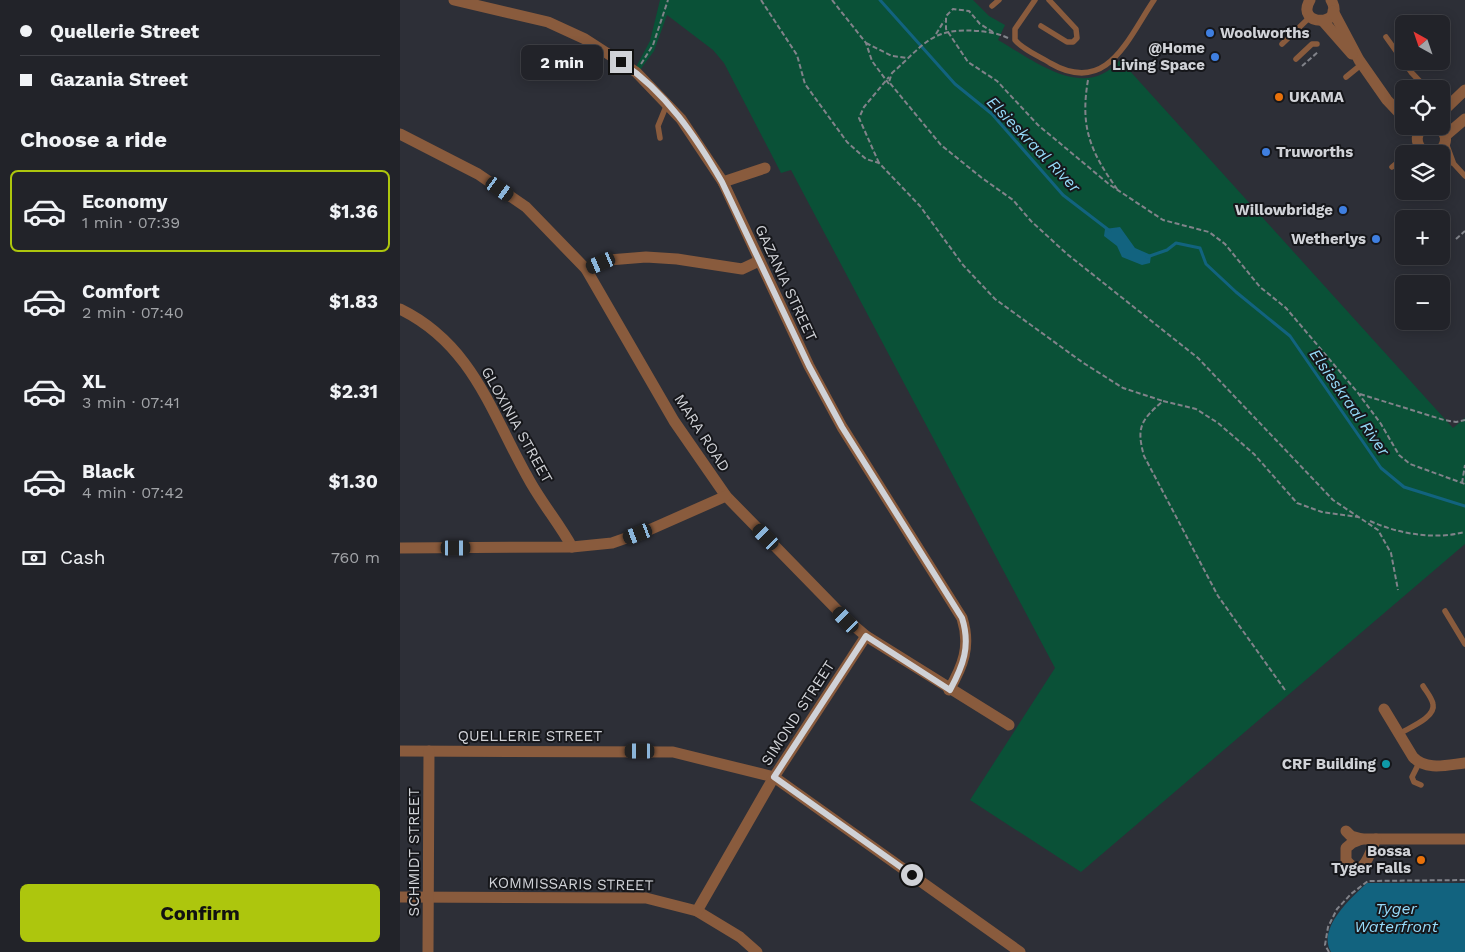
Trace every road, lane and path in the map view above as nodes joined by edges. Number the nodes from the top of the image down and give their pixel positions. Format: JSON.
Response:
{"nodes":[{"id":1,"x":454,"y":0,"type":"edge"},
{"id":2,"x":668,"y":0,"type":"edge"},
{"id":3,"x":761,"y":0,"type":"edge"},
{"id":4,"x":832,"y":0,"type":"edge"},
{"id":5,"x":999,"y":0,"type":"edge"},
{"id":6,"x":1035,"y":0,"type":"edge"},
{"id":7,"x":1049,"y":0,"type":"edge"},
{"id":8,"x":1154,"y":0,"type":"edge"},
{"id":9,"x":1308,"y":1,"type":"edge"},
{"id":10,"x":992,"y":6,"type":"dead end"},
{"id":11,"x":1332,"y":6,"type":"edge"},
{"id":12,"x":946,"y":16,"type":"junction"},
{"id":13,"x":1310,"y":17,"type":"junction"},
{"id":14,"x":1323,"y":21,"type":"junction"},
{"id":15,"x":1041,"y":26,"type":"dead end"},
{"id":16,"x":947,"y":31,"type":"junction"},
{"id":17,"x":995,"y":33,"type":"junction"},
{"id":18,"x":935,"y":35,"type":"junction"},
{"id":19,"x":1386,"y":37,"type":"dead end"},
{"id":20,"x":866,"y":43,"type":"junction"},
{"id":21,"x":1018,"y":44,"type":"junction"},
{"id":22,"x":1282,"y":44,"type":"dead end"},
{"id":23,"x":1318,"y":44,"type":"dead end"},
{"id":24,"x":910,"y":57,"type":"junction"},
{"id":25,"x":1296,"y":59,"type":"dead end"},
{"id":26,"x":1360,"y":62,"type":"junction"},
{"id":27,"x":636,"y":72,"type":"junction"},
{"id":28,"x":892,"y":73,"type":"junction"},
{"id":29,"x":1088,"y":74,"type":"junction"},
{"id":30,"x":1346,"y":77,"type":"dead end"},
{"id":31,"x":886,"y":80,"type":"junction"},
{"id":32,"x":1419,"y":80,"type":"edge"},
{"id":33,"x":894,"y":90,"type":"junction"},
{"id":34,"x":1465,"y":90,"type":"edge"},
{"id":35,"x":1450,"y":102,"type":"edge"},
{"id":36,"x":668,"y":104,"type":"junction"},
{"id":37,"x":1395,"y":108,"type":"edge"},
{"id":38,"x":1465,"y":119,"type":"edge"},
{"id":39,"x":400,"y":134,"type":"edge"},
{"id":40,"x":1444,"y":135,"type":"edge"},
{"id":41,"x":660,"y":138,"type":"dead end"},
{"id":42,"x":1446,"y":139,"type":"junction"},
{"id":43,"x":1444,"y":145,"type":"edge"},
{"id":44,"x":1450,"y":161,"type":"edge"},
{"id":45,"x":879,"y":163,"type":"junction"},
{"id":46,"x":1454,"y":164,"type":"junction"},
{"id":47,"x":1395,"y":165,"type":"edge"},
{"id":48,"x":1392,"y":167,"type":"dead end"},
{"id":49,"x":765,"y":168,"type":"dead end"},
{"id":50,"x":1465,"y":176,"type":"edge"},
{"id":51,"x":722,"y":182,"type":"junction"},
{"id":52,"x":1119,"y":191,"type":"junction"},
{"id":53,"x":1465,"y":231,"type":"edge"},
{"id":54,"x":1456,"y":239,"type":"dead end"},
{"id":55,"x":759,"y":262,"type":"junction"},
{"id":56,"x":586,"y":269,"type":"junction"},
{"id":57,"x":400,"y":309,"type":"edge"},
{"id":58,"x":1358,"y":393,"type":"junction"},
{"id":59,"x":1163,"y":401,"type":"junction"},
{"id":60,"x":1465,"y":420,"type":"edge"},
{"id":61,"x":1465,"y":465,"type":"edge"},
{"id":62,"x":1462,"y":483,"type":"junction"},
{"id":63,"x":1465,"y":484,"type":"edge"},
{"id":64,"x":726,"y":496,"type":"junction"},
{"id":65,"x":1364,"y":519,"type":"junction"},
{"id":66,"x":1465,"y":532,"type":"edge"},
{"id":67,"x":572,"y":547,"type":"junction"},
{"id":68,"x":400,"y":548,"type":"edge"},
{"id":69,"x":1398,"y":590,"type":"dead end"},
{"id":70,"x":1446,"y":611,"type":"dead end"},
{"id":71,"x":866,"y":636,"type":"junction"},
{"id":72,"x":1465,"y":644,"type":"edge"},
{"id":73,"x":1423,"y":686,"type":"dead end"},
{"id":74,"x":950,"y":690,"type":"junction"},
{"id":75,"x":1285,"y":690,"type":"dead end"},
{"id":76,"x":1384,"y":709,"type":"dead end"},
{"id":77,"x":1009,"y":725,"type":"dead end"},
{"id":78,"x":1399,"y":734,"type":"junction"},
{"id":79,"x":400,"y":751,"type":"edge"},
{"id":80,"x":429,"y":751,"type":"junction"},
{"id":81,"x":1419,"y":763,"type":"junction"},
{"id":82,"x":1465,"y":763,"type":"edge"},
{"id":83,"x":774,"y":777,"type":"junction"},
{"id":84,"x":1421,"y":785,"type":"dead end"},
{"id":85,"x":1346,"y":831,"type":"dead end"},
{"id":86,"x":1362,"y":839,"type":"junction"},
{"id":87,"x":1376,"y":839,"type":"junction"},
{"id":88,"x":1465,"y":839,"type":"edge"},
{"id":89,"x":1465,"y":880,"type":"edge"},
{"id":90,"x":400,"y":897,"type":"edge"},
{"id":91,"x":428,"y":897,"type":"junction"},
{"id":92,"x":697,"y":911,"type":"junction"},
{"id":93,"x":428,"y":952,"type":"edge"},
{"id":94,"x":758,"y":952,"type":"edge"},
{"id":95,"x":1020,"y":952,"type":"edge"},
{"id":96,"x":1328,"y":952,"type":"edge"}],
"edges":[{"from":1,"to":27,"type":"street","name":"GAZANIA STREET"},
{"from":2,"to":27,"type":"path"},
{"from":3,"to":45,"type":"path"},
{"from":4,"to":20,"type":"path"},
{"from":5,"to":10,"type":"lane"},
{"from":6,"to":21,"type":"lane"},
{"from":7,"to":15,"type":"lane"},
{"from":8,"to":29,"type":"lane"},
{"from":9,"to":13,"type":"street"},
{"from":11,"to":14,"type":"street"},
{"from":11,"to":26,"type":"street"},
{"from":12,"to":16,"type":"path"},
{"from":12,"to":17,"type":"path"},
{"from":12,"to":18,"type":"path"},
{"from":13,"to":14,"type":"street"},
{"from":13,"to":22,"type":"lane"},
{"from":14,"to":26,"type":"street"},
{"from":16,"to":17,"type":"path"},
{"from":16,"to":18,"type":"path"},
{"from":16,"to":52,"type":"path"},
{"from":17,"to":21,"type":"path"},
{"from":18,"to":24,"type":"path"},
{"from":19,"to":32,"type":"lane"},
{"from":20,"to":24,"type":"path"},
{"from":20,"to":31,"type":"path"},
{"from":21,"to":29,"type":"lane"},
{"from":23,"to":25,"type":"lane"},
{"from":24,"to":28,"type":"path"},
{"from":26,"to":30,"type":"lane"},
{"from":26,"to":37,"type":"street"},
{"from":27,"to":36,"type":"street","name":"GAZANIA STREET"},
{"from":28,"to":31,"type":"path"},
{"from":28,"to":33,"type":"path"},
{"from":29,"to":52,"type":"path"},
{"from":31,"to":33,"type":"path"},
{"from":31,"to":45,"type":"path"},
{"from":33,"to":65,"type":"path"},
{"from":34,"to":35,"type":"street"},
{"from":36,"to":41,"type":"lane"},
{"from":36,"to":51,"type":"street","name":"GAZANIA STREET"},
{"from":38,"to":42,"type":"street"},
{"from":39,"to":56,"type":"street","name":"MARA ROAD"},
{"from":40,"to":42,"type":"street"},
{"from":42,"to":43,"type":"street"},
{"from":42,"to":46,"type":"lane"},
{"from":44,"to":46,"type":"lane"},
{"from":45,"to":59,"type":"path"},
{"from":46,"to":50,"type":"lane"},
{"from":47,"to":48,"type":"lane"},
{"from":49,"to":51,"type":"street"},
{"from":51,"to":55,"type":"street","name":"GAZANIA STREET"},
{"from":52,"to":58,"type":"path"},
{"from":53,"to":54,"type":"path"},
{"from":55,"to":56,"type":"street"},
{"from":55,"to":74,"type":"street","name":"GAZANIA STREET"},
{"from":56,"to":64,"type":"street","name":"MARA ROAD"},
{"from":57,"to":67,"type":"street","name":"GLOXINIA STREET"},
{"from":58,"to":60,"type":"path"},
{"from":58,"to":62,"type":"path"},
{"from":59,"to":65,"type":"path"},
{"from":59,"to":75,"type":"path"},
{"from":61,"to":62,"type":"path"},
{"from":62,"to":63,"type":"path"},
{"from":64,"to":67,"type":"street"},
{"from":64,"to":71,"type":"street","name":"MARA ROAD"},
{"from":65,"to":66,"type":"path"},
{"from":65,"to":69,"type":"path"},
{"from":67,"to":68,"type":"street"},
{"from":70,"to":72,"type":"lane"},
{"from":71,"to":74,"type":"street","name":"MARA ROAD"},
{"from":71,"to":83,"type":"street","name":"SIMOND STREET"},
{"from":73,"to":78,"type":"lane"},
{"from":74,"to":77,"type":"street","name":"MARA ROAD"},
{"from":76,"to":78,"type":"street"},
{"from":78,"to":81,"type":"street"},
{"from":79,"to":80,"type":"street","name":"QUELLERIE STREET"},
{"from":80,"to":83,"type":"street","name":"QUELLERIE STREET"},
{"from":80,"to":91,"type":"street","name":"SCHMIDT STREET"},
{"from":81,"to":82,"type":"street"},
{"from":81,"to":84,"type":"lane"},
{"from":83,"to":92,"type":"street","name":"SIMOND STREET"},
{"from":83,"to":95,"type":"street","name":"QUELLERIE STREET"},
{"from":85,"to":86,"type":"street"},
{"from":86,"to":87,"type":"street"},
{"from":86,"to":87,"type":"street"},
{"from":87,"to":88,"type":"street"},
{"from":89,"to":96,"type":"path"},
{"from":90,"to":91,"type":"street","name":"KOMMISSARIS STREET"},
{"from":91,"to":92,"type":"street","name":"KOMMISSARIS STREET"},
{"from":91,"to":93,"type":"street","name":"SCHMIDT STREET"},
{"from":92,"to":94,"type":"street","name":"KOMMISSARIS STREET"}]}
